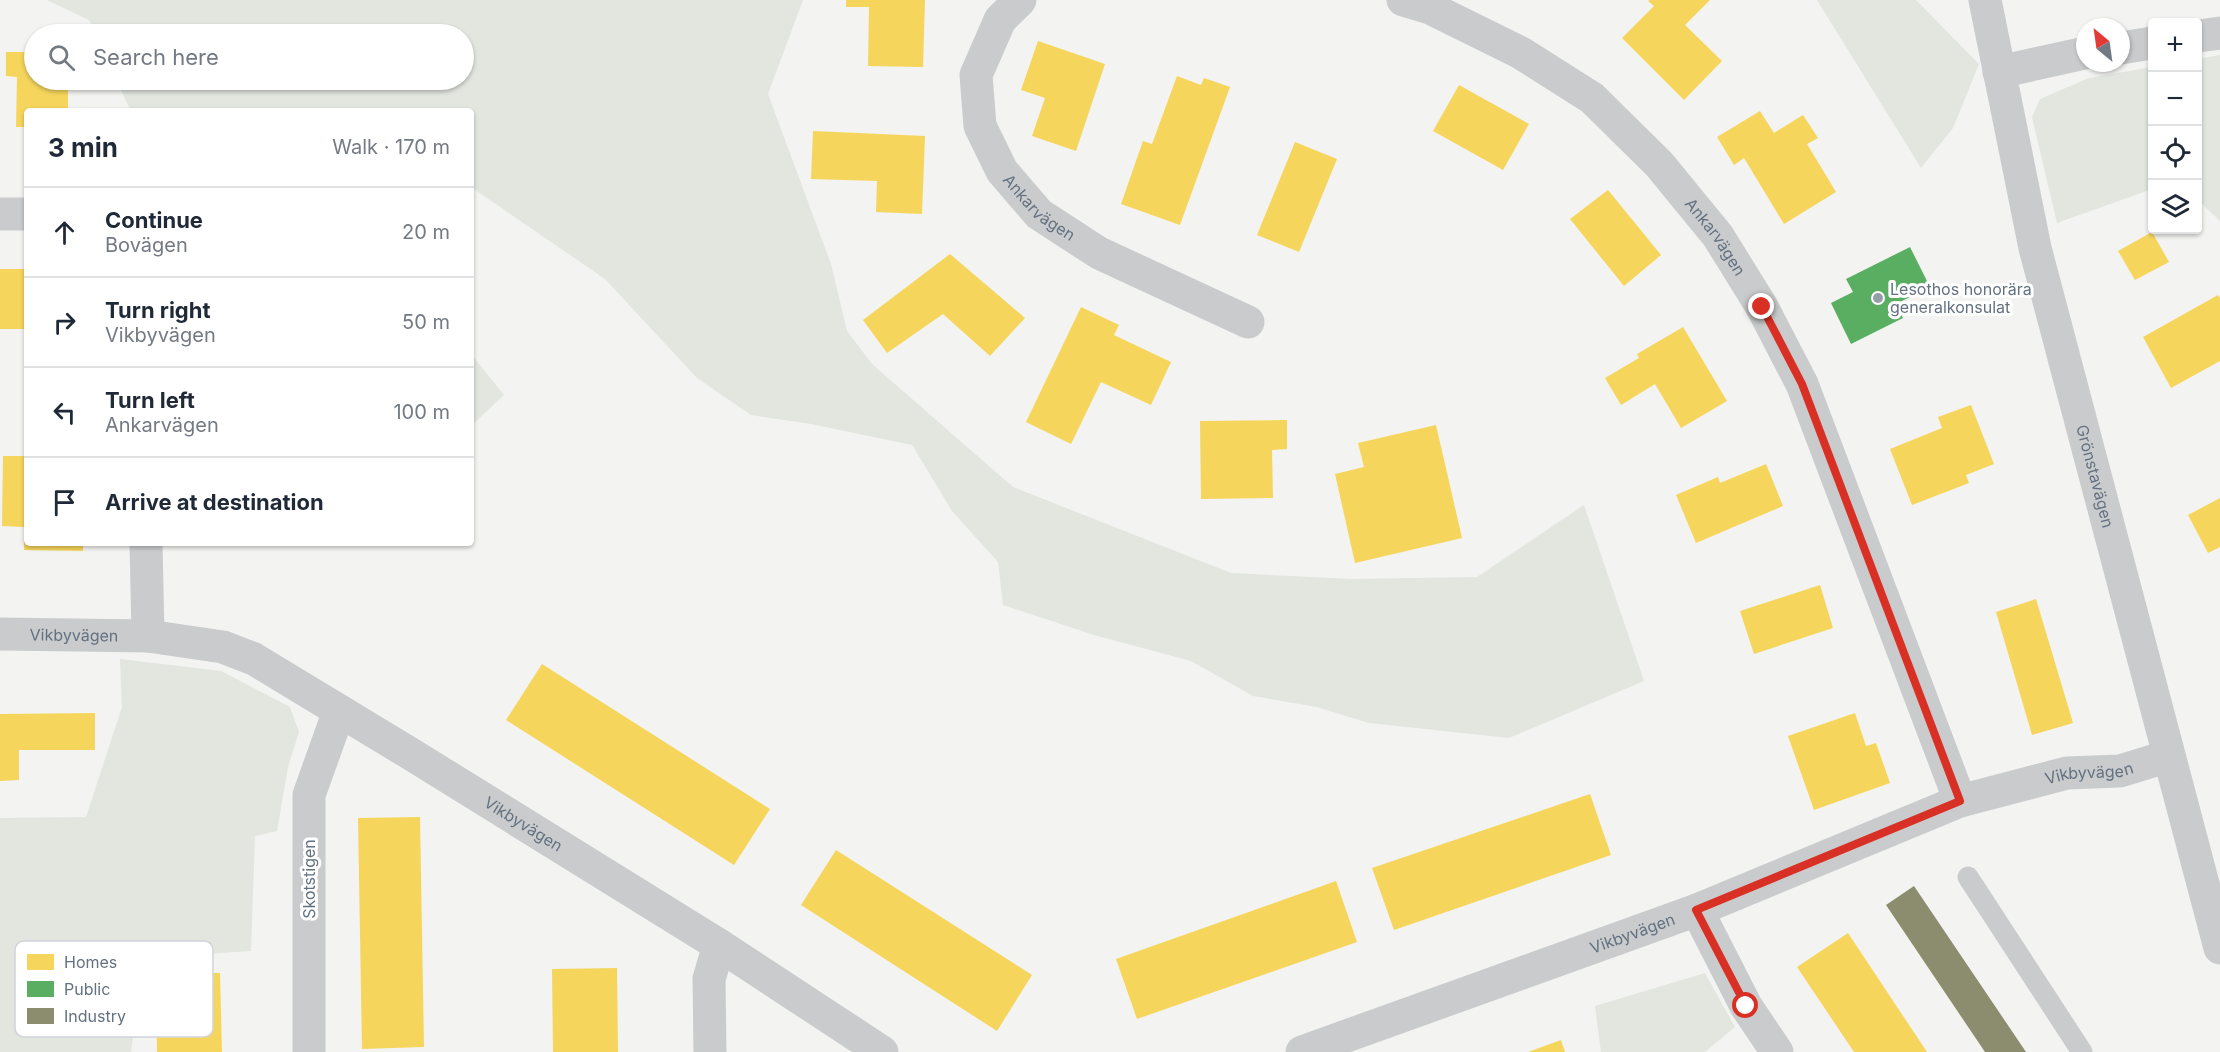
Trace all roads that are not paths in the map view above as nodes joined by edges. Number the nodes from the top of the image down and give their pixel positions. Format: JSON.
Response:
{"nodes":[{"id":1,"x":1020,"y":0,"type":"edge"},
{"id":2,"x":1403,"y":0,"type":"edge"},
{"id":3,"x":1985,"y":0,"type":"edge"},
{"id":4,"x":2220,"y":33,"type":"edge"},
{"id":5,"x":2202,"y":35,"type":"edge"},
{"id":6,"x":2148,"y":44,"type":"edge"},
{"id":7,"x":2130,"y":47,"type":"edge"},
{"id":8,"x":2076,"y":55,"type":"edge"},
{"id":9,"x":1999,"y":72,"type":"junction"},
{"id":10,"x":0,"y":214,"type":"edge"},
{"id":11,"x":24,"y":214,"type":"edge"},
{"id":12,"x":1248,"y":322,"type":"dead end"},
{"id":13,"x":146,"y":546,"type":"edge"},
{"id":14,"x":0,"y":634,"type":"edge"},
{"id":15,"x":148,"y":636,"type":"junction"},
{"id":16,"x":339,"y":711,"type":"junction"},
{"id":17,"x":2169,"y":756,"type":"junction"},
{"id":18,"x":1960,"y":801,"type":"junction"},
{"id":19,"x":1968,"y":877,"type":"dead end"},
{"id":20,"x":1696,"y":910,"type":"junction"},
{"id":21,"x":719,"y":945,"type":"junction"},
{"id":22,"x":2220,"y":948,"type":"edge"},
{"id":23,"x":309,"y":1052,"type":"edge"},
{"id":24,"x":710,"y":1052,"type":"edge"},
{"id":25,"x":882,"y":1052,"type":"edge"},
{"id":26,"x":1302,"y":1052,"type":"edge"},
{"id":27,"x":1777,"y":1052,"type":"edge"},
{"id":28,"x":2082,"y":1052,"type":"edge"}],
"edges":[{"from":1,"to":12,"type":"street","name":"Ankarvägen"},
{"from":2,"to":18,"type":"street","name":"Ankarvägen"},
{"from":3,"to":9,"type":"street","name":"Grönstavägen"},
{"from":4,"to":5,"type":"street"},
{"from":6,"to":7,"type":"street"},
{"from":8,"to":9,"type":"street"},
{"from":9,"to":17,"type":"street","name":"Grönstavägen"},
{"from":10,"to":11,"type":"street"},
{"from":13,"to":15,"type":"street"},
{"from":14,"to":15,"type":"street","name":"Vikbyvägen"},
{"from":15,"to":16,"type":"street","name":"Vikbyvägen"},
{"from":16,"to":21,"type":"street","name":"Vikbyvägen"},
{"from":16,"to":23,"type":"street","name":"Skotstigen"},
{"from":17,"to":18,"type":"street","name":"Vikbyvägen"},
{"from":17,"to":22,"type":"street","name":"Grönstavägen"},
{"from":18,"to":20,"type":"street","name":"Vikbyvägen"},
{"from":19,"to":28,"type":"lane"},
{"from":20,"to":26,"type":"street","name":"Vikbyvägen"},
{"from":20,"to":27,"type":"street"},
{"from":21,"to":24,"type":"street"},
{"from":21,"to":25,"type":"street","name":"Vikbyvägen"}]}
